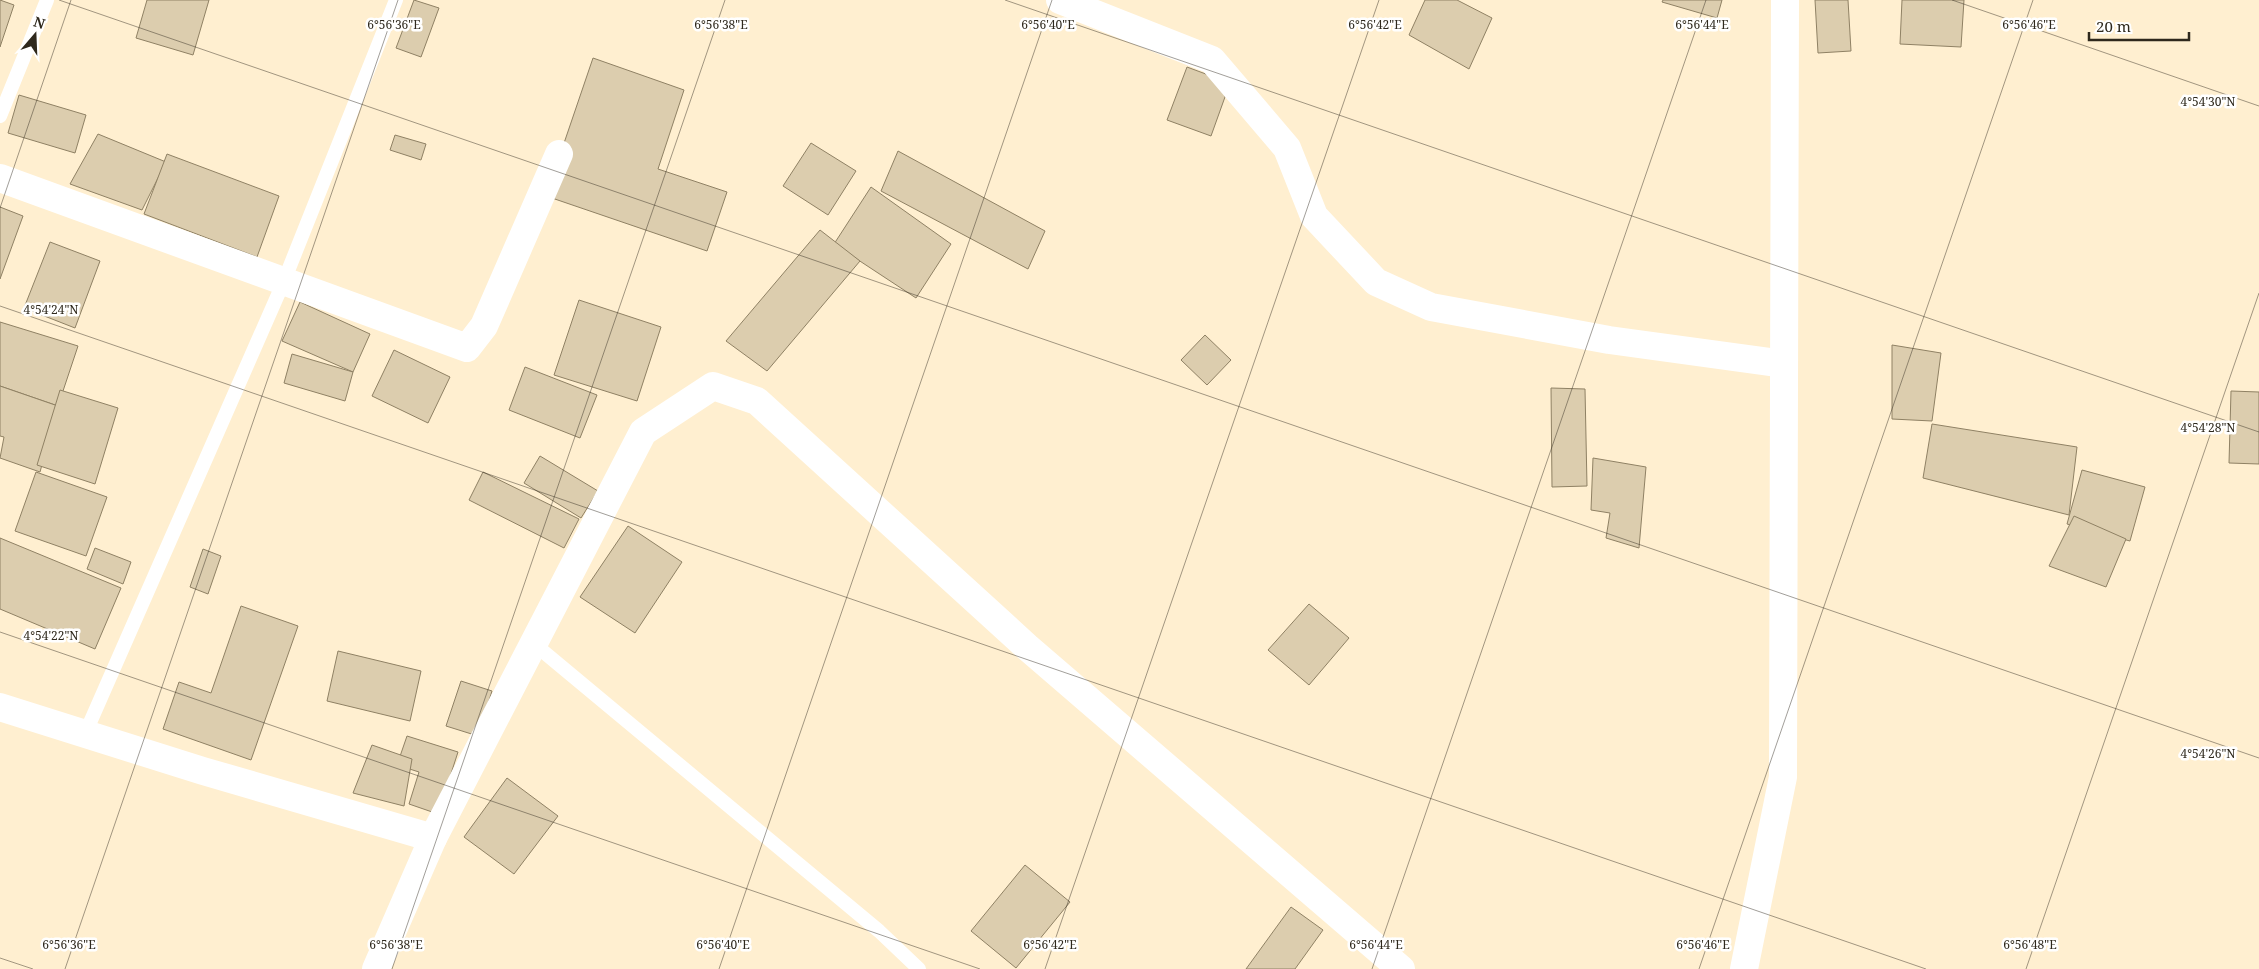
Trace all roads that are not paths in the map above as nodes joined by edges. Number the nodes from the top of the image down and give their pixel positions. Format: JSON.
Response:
{"nodes":[{"id":1,"x":46,"y":0,"type":"edge"},
{"id":2,"x":396,"y":0,"type":"edge"},
{"id":3,"x":1060,"y":0,"type":"edge"},
{"id":4,"x":1785,"y":0,"type":"edge"},
{"id":5,"x":0,"y":116,"type":"edge"},
{"id":6,"x":559,"y":154,"type":"dead end"},
{"id":7,"x":0,"y":178,"type":"edge"},
{"id":8,"x":284,"y":281,"type":"junction"},
{"id":9,"x":1784,"y":364,"type":"junction"},
{"id":10,"x":533,"y":643,"type":"junction"},
{"id":11,"x":0,"y":707,"type":"edge"},
{"id":12,"x":86,"y":734,"type":"junction"},
{"id":13,"x":433,"y":838,"type":"junction"},
{"id":14,"x":376,"y":969,"type":"edge"},
{"id":15,"x":919,"y":969,"type":"edge"},
{"id":16,"x":1401,"y":969,"type":"edge"},
{"id":17,"x":1744,"y":969,"type":"edge"}],
"edges":[{"from":1,"to":5,"type":"lane"},
{"from":2,"to":8,"type":"lane"},
{"from":3,"to":9,"type":"street"},
{"from":4,"to":9,"type":"street"},
{"from":6,"to":8,"type":"street"},
{"from":7,"to":8,"type":"street"},
{"from":8,"to":12,"type":"lane"},
{"from":9,"to":17,"type":"street"},
{"from":10,"to":13,"type":"street"},
{"from":10,"to":15,"type":"lane"},
{"from":10,"to":16,"type":"street"},
{"from":11,"to":12,"type":"street"},
{"from":12,"to":13,"type":"street"},
{"from":13,"to":14,"type":"street"}]}
